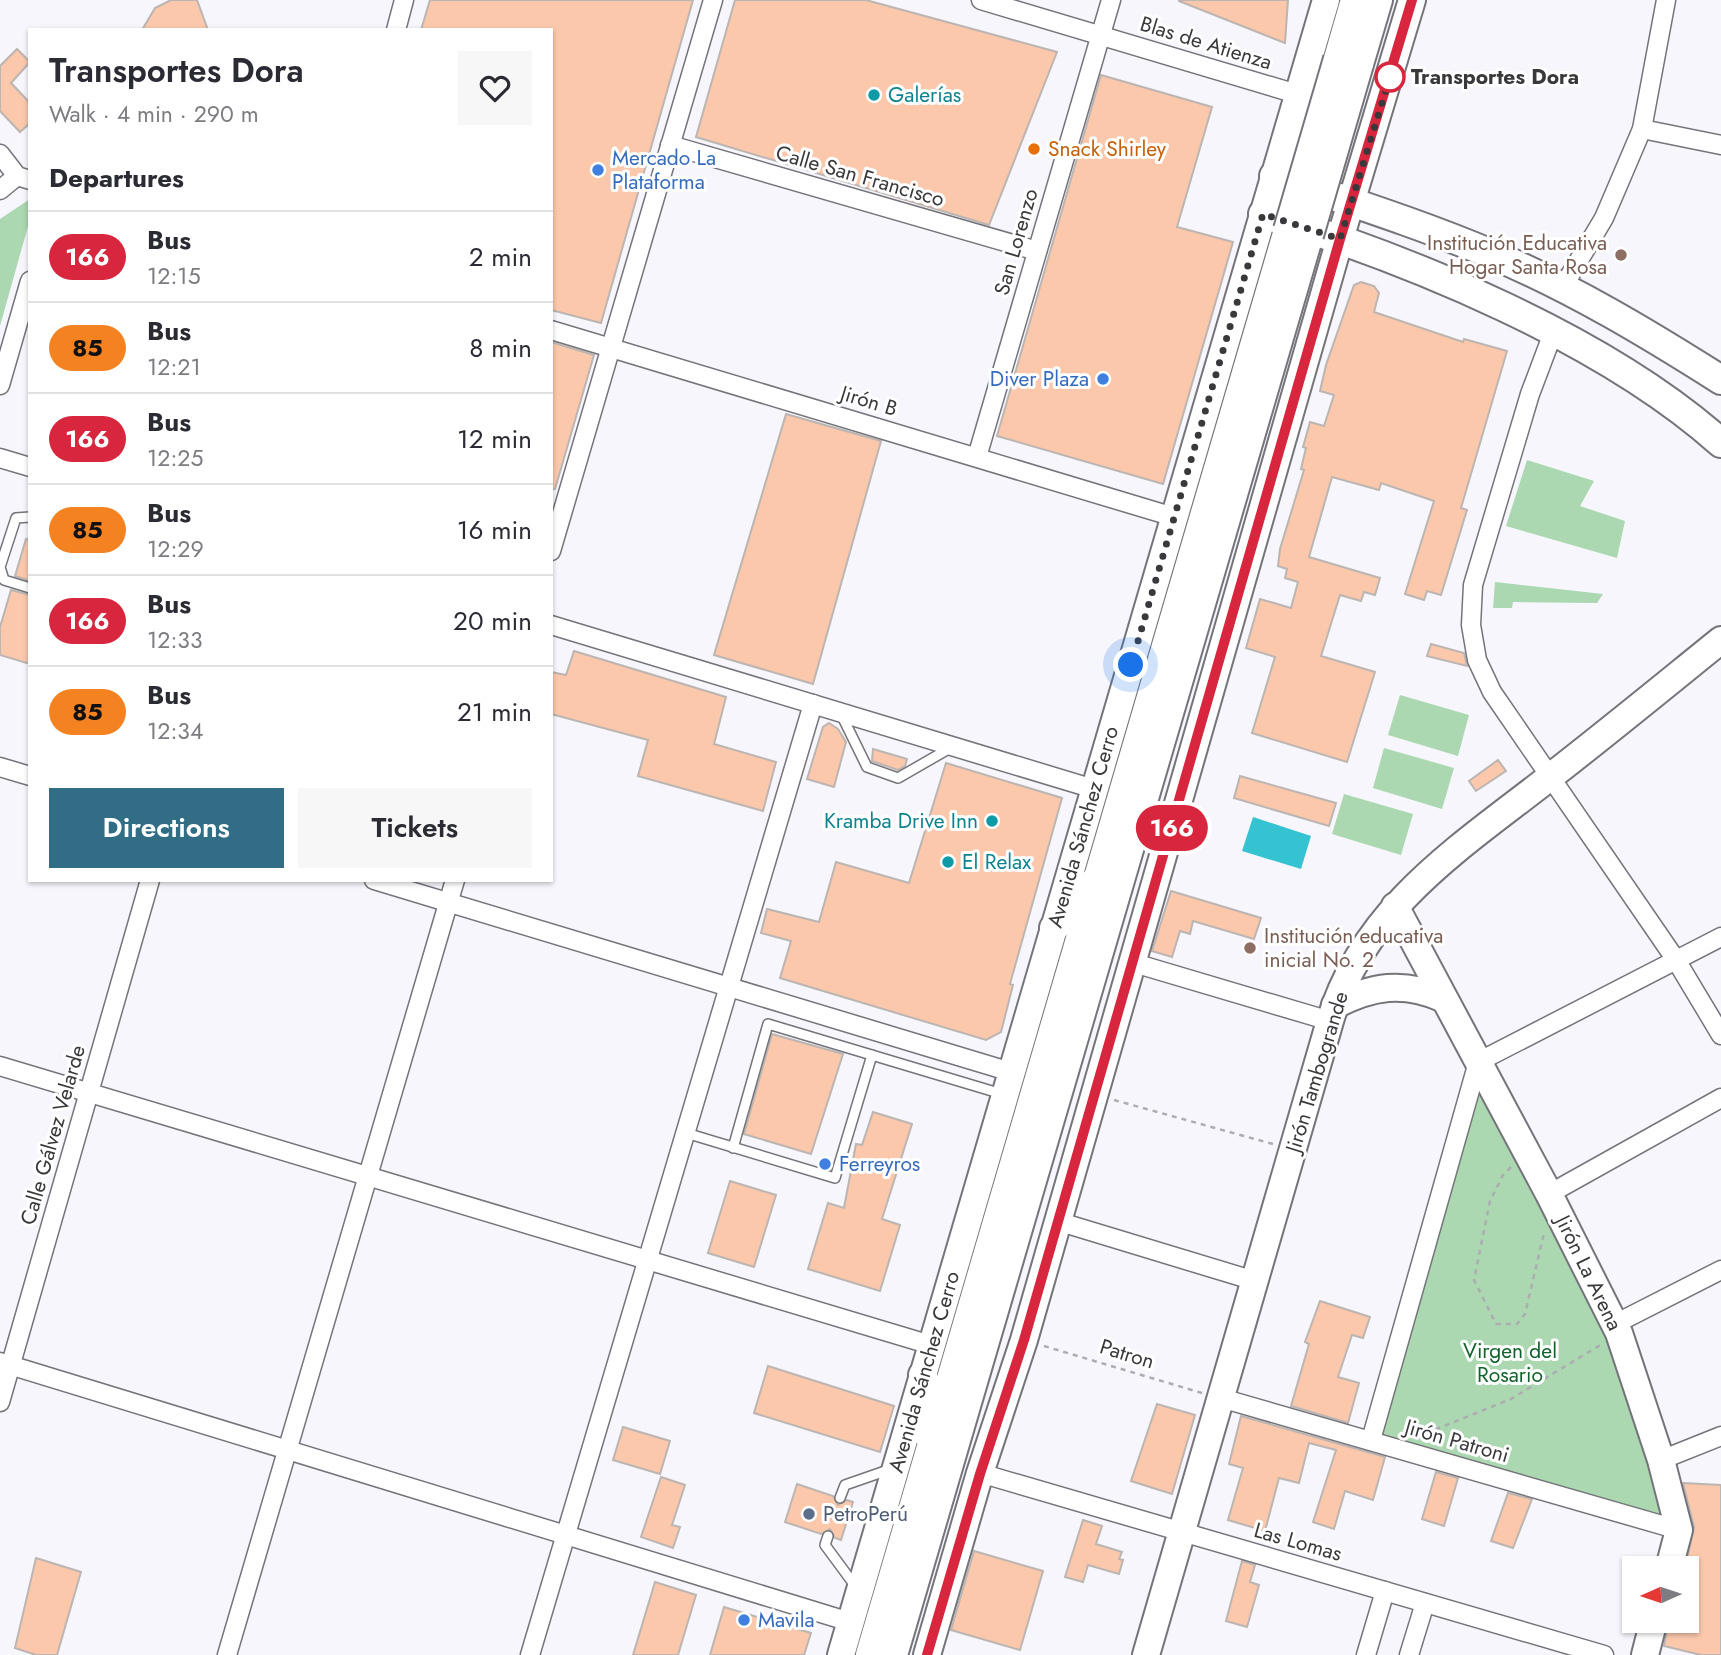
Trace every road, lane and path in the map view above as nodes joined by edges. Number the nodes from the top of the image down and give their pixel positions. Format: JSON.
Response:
{"nodes":[{"id":1,"x":404,"y":0,"type":"edge"},
{"id":2,"x":713,"y":0,"type":"edge"},
{"id":3,"x":981,"y":0,"type":"edge"},
{"id":4,"x":1111,"y":0,"type":"edge"},
{"id":5,"x":1326,"y":0,"type":"edge"},
{"id":6,"x":1355,"y":0,"type":"edge"},
{"id":7,"x":1378,"y":0,"type":"edge"},
{"id":8,"x":1412,"y":0,"type":"edge"},
{"id":9,"x":1666,"y":0,"type":"edge"},
{"id":10,"x":397,"y":28,"type":"edge"},
{"id":11,"x":1101,"y":36,"type":"junction"},
{"id":12,"x":1348,"y":62,"type":"junction"},
{"id":13,"x":1298,"y":94,"type":"junction"},
{"id":14,"x":1377,"y":118,"type":"junction"},
{"id":15,"x":1642,"y":128,"type":"junction"},
{"id":16,"x":670,"y":145,"type":"junction"},
{"id":17,"x":1721,"y":145,"type":"edge"},
{"id":18,"x":0,"y":154,"type":"edge"},
{"id":19,"x":1274,"y":176,"type":"junction"},
{"id":20,"x":24,"y":178,"type":"edge"},
{"id":21,"x":0,"y":190,"type":"edge"},
{"id":22,"x":1351,"y":202,"type":"junction"},
{"id":23,"x":1263,"y":214,"type":"junction"},
{"id":24,"x":1298,"y":233,"type":"junction"},
{"id":25,"x":1340,"y":239,"type":"junction"},
{"id":26,"x":1037,"y":251,"type":"junction"},
{"id":27,"x":1563,"y":287,"type":"junction"},
{"id":28,"x":28,"y":288,"type":"edge"},
{"id":29,"x":553,"y":331,"type":"edge"},
{"id":30,"x":1553,"y":333,"type":"junction"},
{"id":31,"x":611,"y":348,"type":"junction"},
{"id":32,"x":1721,"y":380,"type":"edge"},
{"id":33,"x":0,"y":385,"type":"edge"},
{"id":34,"x":1721,"y":443,"type":"edge"},
{"id":35,"x":977,"y":457,"type":"junction"},
{"id":36,"x":0,"y":458,"type":"edge"},
{"id":37,"x":28,"y":466,"type":"edge"},
{"id":38,"x":28,"y":517,"type":"edge"},
{"id":39,"x":1174,"y":517,"type":"junction"},
{"id":40,"x":553,"y":544,"type":"edge"},
{"id":41,"x":28,"y":587,"type":"edge"},
{"id":42,"x":553,"y":626,"type":"edge"},
{"id":43,"x":1721,"y":640,"type":"edge"},
{"id":44,"x":813,"y":704,"type":"junction"},
{"id":45,"x":840,"y":712,"type":"junction"},
{"id":46,"x":954,"y":746,"type":"junction"},
{"id":47,"x":0,"y":767,"type":"edge"},
{"id":48,"x":28,"y":775,"type":"edge"},
{"id":49,"x":1550,"y":777,"type":"junction"},
{"id":50,"x":1094,"y":789,"type":"junction"},
{"id":51,"x":1100,"y":875,"type":"junction"},
{"id":52,"x":149,"y":882,"type":"edge"},
{"id":53,"x":381,"y":882,"type":"edge"},
{"id":54,"x":454,"y":882,"type":"edge"},
{"id":55,"x":448,"y":902,"type":"junction"},
{"id":56,"x":1395,"y":905,"type":"junction"},
{"id":57,"x":1054,"y":928,"type":"junction"},
{"id":58,"x":1721,"y":937,"type":"edge"},
{"id":59,"x":1676,"y":960,"type":"junction"},
{"id":60,"x":1134,"y":963,"type":"junction"},
{"id":61,"x":729,"y":987,"type":"junction"},
{"id":62,"x":1442,"y":998,"type":"junction"},
{"id":63,"x":1332,"y":1013,"type":"junction"},
{"id":64,"x":1721,"y":1035,"type":"edge"},
{"id":65,"x":872,"y":1055,"type":"junction"},
{"id":66,"x":1478,"y":1062,"type":"junction"},
{"id":67,"x":0,"y":1066,"type":"edge"},
{"id":68,"x":1008,"y":1083,"type":"junction"},
{"id":69,"x":89,"y":1092,"type":"junction"},
{"id":70,"x":1094,"y":1095,"type":"junction"},
{"id":71,"x":1721,"y":1098,"type":"edge"},
{"id":72,"x":686,"y":1133,"type":"junction"},
{"id":73,"x":733,"y":1148,"type":"junction"},
{"id":74,"x":1293,"y":1150,"type":"junction"},
{"id":75,"x":1519,"y":1158,"type":"dead end"},
{"id":76,"x":368,"y":1176,"type":"junction"},
{"id":77,"x":1549,"y":1194,"type":"junction"},
{"id":78,"x":1057,"y":1221,"type":"junction"},
{"id":79,"x":1546,"y":1226,"type":"dead end"},
{"id":80,"x":648,"y":1261,"type":"junction"},
{"id":81,"x":1721,"y":1270,"type":"edge"},
{"id":82,"x":1255,"y":1281,"type":"junction"},
{"id":83,"x":1617,"y":1329,"type":"junction"},
{"id":84,"x":1024,"y":1340,"type":"junction"},
{"id":85,"x":931,"y":1345,"type":"junction"},
{"id":86,"x":5,"y":1364,"type":"edge"},
{"id":87,"x":923,"y":1375,"type":"junction"},
{"id":88,"x":1221,"y":1398,"type":"junction"},
{"id":89,"x":0,"y":1402,"type":"edge"},
{"id":90,"x":1721,"y":1436,"type":"edge"},
{"id":91,"x":1412,"y":1439,"type":"dead end"},
{"id":92,"x":1371,"y":1440,"type":"junction"},
{"id":93,"x":288,"y":1450,"type":"junction"},
{"id":94,"x":1661,"y":1460,"type":"junction"},
{"id":95,"x":896,"y":1467,"type":"junction"},
{"id":96,"x":980,"y":1474,"type":"junction"},
{"id":97,"x":840,"y":1498,"type":"dead end"},
{"id":98,"x":912,"y":1511,"type":"junction"},
{"id":99,"x":1679,"y":1530,"type":"junction"},
{"id":100,"x":1182,"y":1532,"type":"junction"},
{"id":101,"x":566,"y":1535,"type":"junction"},
{"id":102,"x":828,"y":1536,"type":"dead end"},
{"id":103,"x":1672,"y":1556,"type":"edge"},
{"id":104,"x":1385,"y":1591,"type":"junction"},
{"id":105,"x":859,"y":1592,"type":"junction"},
{"id":106,"x":1425,"y":1603,"type":"junction"},
{"id":107,"x":850,"y":1622,"type":"junction"},
{"id":108,"x":1651,"y":1633,"type":"edge"},
{"id":109,"x":227,"y":1655,"type":"edge"},
{"id":110,"x":530,"y":1655,"type":"edge"},
{"id":111,"x":841,"y":1655,"type":"edge"},
{"id":112,"x":870,"y":1655,"type":"edge"},
{"id":113,"x":893,"y":1655,"type":"edge"},
{"id":114,"x":927,"y":1655,"type":"edge"},
{"id":115,"x":1146,"y":1655,"type":"edge"},
{"id":116,"x":1366,"y":1655,"type":"edge"},
{"id":117,"x":1409,"y":1655,"type":"edge"},
{"id":118,"x":1604,"y":1655,"type":"edge"},
{"id":119,"x":1645,"y":1655,"type":"edge"}],
"edges":[{"from":1,"to":10,"type":"street"},
{"from":2,"to":16,"type":"street"},
{"from":3,"to":11,"type":"street","name":"Blas de Atienza"},
{"from":4,"to":11,"type":"street","name":"San Lorenzo"},
{"from":5,"to":13,"type":"main road","name":"Avenida Sánchez Cerro"},
{"from":6,"to":12,"type":"main road","name":"Avenida Sánchez Cerro"},
{"from":7,"to":12,"type":"main road","name":"Avenida Sánchez Cerro"},
{"from":8,"to":14,"type":"main road"},
{"from":9,"to":15,"type":"street"},
{"from":11,"to":13,"type":"street","name":"Blas de Atienza"},
{"from":11,"to":26,"type":"street","name":"San Lorenzo"},
{"from":12,"to":24,"type":"main road","name":"Avenida Sánchez Cerro","bridge":true},
{"from":13,"to":14,"type":"street","name":"Blas de Atienza"},
{"from":13,"to":19,"type":"main road","name":"Avenida Sánchez Cerro"},
{"from":14,"to":22,"type":"main road"},
{"from":15,"to":17,"type":"street"},
{"from":15,"to":27,"type":"street"},
{"from":16,"to":26,"type":"street","name":"Calle San Francisco"},
{"from":16,"to":31,"type":"street"},
{"from":18,"to":20,"type":"street"},
{"from":19,"to":22,"type":"main road"},
{"from":19,"to":23,"type":"main road","name":"Avenida Sánchez Cerro"},
{"from":20,"to":21,"type":"street"},
{"from":22,"to":25,"type":"main road"},
{"from":22,"to":27,"type":"main road"},
{"from":23,"to":25,"type":"main road"},
{"from":23,"to":39,"type":"main road","name":"Avenida Sánchez Cerro"},
{"from":24,"to":51,"type":"main road","name":"Avenida Sánchez Cerro"},
{"from":24,"to":113,"type":"main road","name":"Avenida Sánchez Cerro"},
{"from":25,"to":30,"type":"main road"},
{"from":25,"to":60,"type":"main road"},
{"from":26,"to":35,"type":"street","name":"San Lorenzo"},
{"from":27,"to":32,"type":"main road"},
{"from":28,"to":33,"type":"street"},
{"from":29,"to":31,"type":"street","name":"Jirón B"},
{"from":30,"to":34,"type":"main road"},
{"from":30,"to":49,"type":"street"},
{"from":31,"to":35,"type":"street","name":"Jirón B"},
{"from":31,"to":40,"type":"street"},
{"from":35,"to":39,"type":"street","name":"Jirón B"},
{"from":36,"to":37,"type":"street"},
{"from":38,"to":41,"type":"lane"},
{"from":39,"to":50,"type":"main road","name":"Avenida Sánchez Cerro"},
{"from":42,"to":44,"type":"street"},
{"from":43,"to":49,"type":"main road","name":"Jirón Tambogrande"},
{"from":44,"to":45,"type":"street"},
{"from":44,"to":61,"type":"street"},
{"from":45,"to":46,"type":"street"},
{"from":45,"to":46,"type":"lane"},
{"from":46,"to":50,"type":"street"},
{"from":47,"to":48,"type":"street"},
{"from":49,"to":56,"type":"main road","name":"Jirón Tambogrande"},
{"from":49,"to":59,"type":"street"},
{"from":50,"to":57,"type":"main road","name":"Avenida Sánchez Cerro"},
{"from":51,"to":57,"type":"main road"},
{"from":51,"to":98,"type":"main road","name":"Avenida Sánchez Cerro"},
{"from":52,"to":69,"type":"street","name":"Calle Gálvez Velarde"},
{"from":53,"to":55,"type":"street"},
{"from":54,"to":55,"type":"street"},
{"from":55,"to":61,"type":"street"},
{"from":55,"to":76,"type":"street"},
{"from":56,"to":62,"type":"main road","name":"Jirón La Arena"},
{"from":56,"to":63,"type":"main road","name":"Jirón Tambogrande"},
{"from":57,"to":68,"type":"main road","name":"Avenida Sánchez Cerro"},
{"from":58,"to":59,"type":"street"},
{"from":59,"to":64,"type":"street"},
{"from":59,"to":66,"type":"street"},
{"from":60,"to":63,"type":"street"},
{"from":60,"to":70,"type":"main road"},
{"from":61,"to":68,"type":"street"},
{"from":61,"to":72,"type":"street"},
{"from":62,"to":63,"type":"main road"},
{"from":62,"to":66,"type":"main road","name":"Jirón La Arena"},
{"from":63,"to":74,"type":"main road","name":"Jirón Tambogrande"},
{"from":65,"to":68,"type":"lane"},
{"from":65,"to":73,"type":"lane"},
{"from":65,"to":73,"type":"lane"},
{"from":66,"to":77,"type":"main road","name":"Jirón La Arena"},
{"from":66,"to":92,"type":"street"},
{"from":67,"to":69,"type":"street"},
{"from":68,"to":85,"type":"main road","name":"Avenida Sánchez Cerro"},
{"from":69,"to":76,"type":"street"},
{"from":69,"to":86,"type":"street","name":"Calle Gálvez Velarde"},
{"from":70,"to":74,"type":"path"},
{"from":70,"to":78,"type":"main road"},
{"from":71,"to":77,"type":"street"},
{"from":72,"to":73,"type":"lane"},
{"from":72,"to":80,"type":"street"},
{"from":74,"to":82,"type":"main road","name":"Jirón Tambogrande"},
{"from":75,"to":79,"type":"path"},
{"from":76,"to":80,"type":"street"},
{"from":76,"to":93,"type":"street"},
{"from":77,"to":83,"type":"main road","name":"Jirón La Arena"},
{"from":78,"to":82,"type":"street"},
{"from":78,"to":84,"type":"main road"},
{"from":80,"to":85,"type":"street"},
{"from":80,"to":101,"type":"street"},
{"from":81,"to":83,"type":"street"},
{"from":82,"to":88,"type":"main road","name":"Jirón Tambogrande"},
{"from":83,"to":91,"type":"path"},
{"from":83,"to":94,"type":"main road","name":"Jirón La Arena"},
{"from":84,"to":88,"type":"path","name":"Patron"},
{"from":84,"to":96,"type":"main road"},
{"from":85,"to":87,"type":"main road","name":"Avenida Sánchez Cerro"},
{"from":86,"to":89,"type":"street","name":"Calle Gálvez Velarde"},
{"from":86,"to":93,"type":"street"},
{"from":87,"to":95,"type":"main road","name":"Avenida Sánchez Cerro"},
{"from":87,"to":98,"type":"main road"},
{"from":88,"to":92,"type":"street","name":"Jirón Patroni"},
{"from":88,"to":100,"type":"main road","name":"Jirón Tambogrande"},
{"from":90,"to":94,"type":"street"},
{"from":92,"to":99,"type":"street","name":"Jirón Patroni"},
{"from":93,"to":101,"type":"street"},
{"from":93,"to":109,"type":"street"},
{"from":94,"to":99,"type":"main road","name":"Jirón La Arena"},
{"from":95,"to":97,"type":"lane"},
{"from":95,"to":105,"type":"main road","name":"Avenida Sánchez Cerro"},
{"from":96,"to":100,"type":"street","name":"Las Lomas"},
{"from":96,"to":114,"type":"main road"},
{"from":98,"to":112,"type":"main road","name":"Avenida Sánchez Cerro"},
{"from":99,"to":103,"type":"main road","name":"Jirón La Arena"},
{"from":100,"to":104,"type":"street","name":"Las Lomas"},
{"from":100,"to":115,"type":"main road","name":"Jirón Tambogrande"},
{"from":101,"to":107,"type":"street"},
{"from":101,"to":110,"type":"street"},
{"from":102,"to":105,"type":"lane"},
{"from":104,"to":106,"type":"street","name":"Las Lomas"},
{"from":104,"to":116,"type":"street"},
{"from":105,"to":107,"type":"main road","name":"Avenida Sánchez Cerro"},
{"from":106,"to":117,"type":"street"},
{"from":106,"to":118,"type":"street","name":"Las Lomas"},
{"from":107,"to":111,"type":"main road","name":"Avenida Sánchez Cerro"},
{"from":108,"to":119,"type":"main road"}]}
